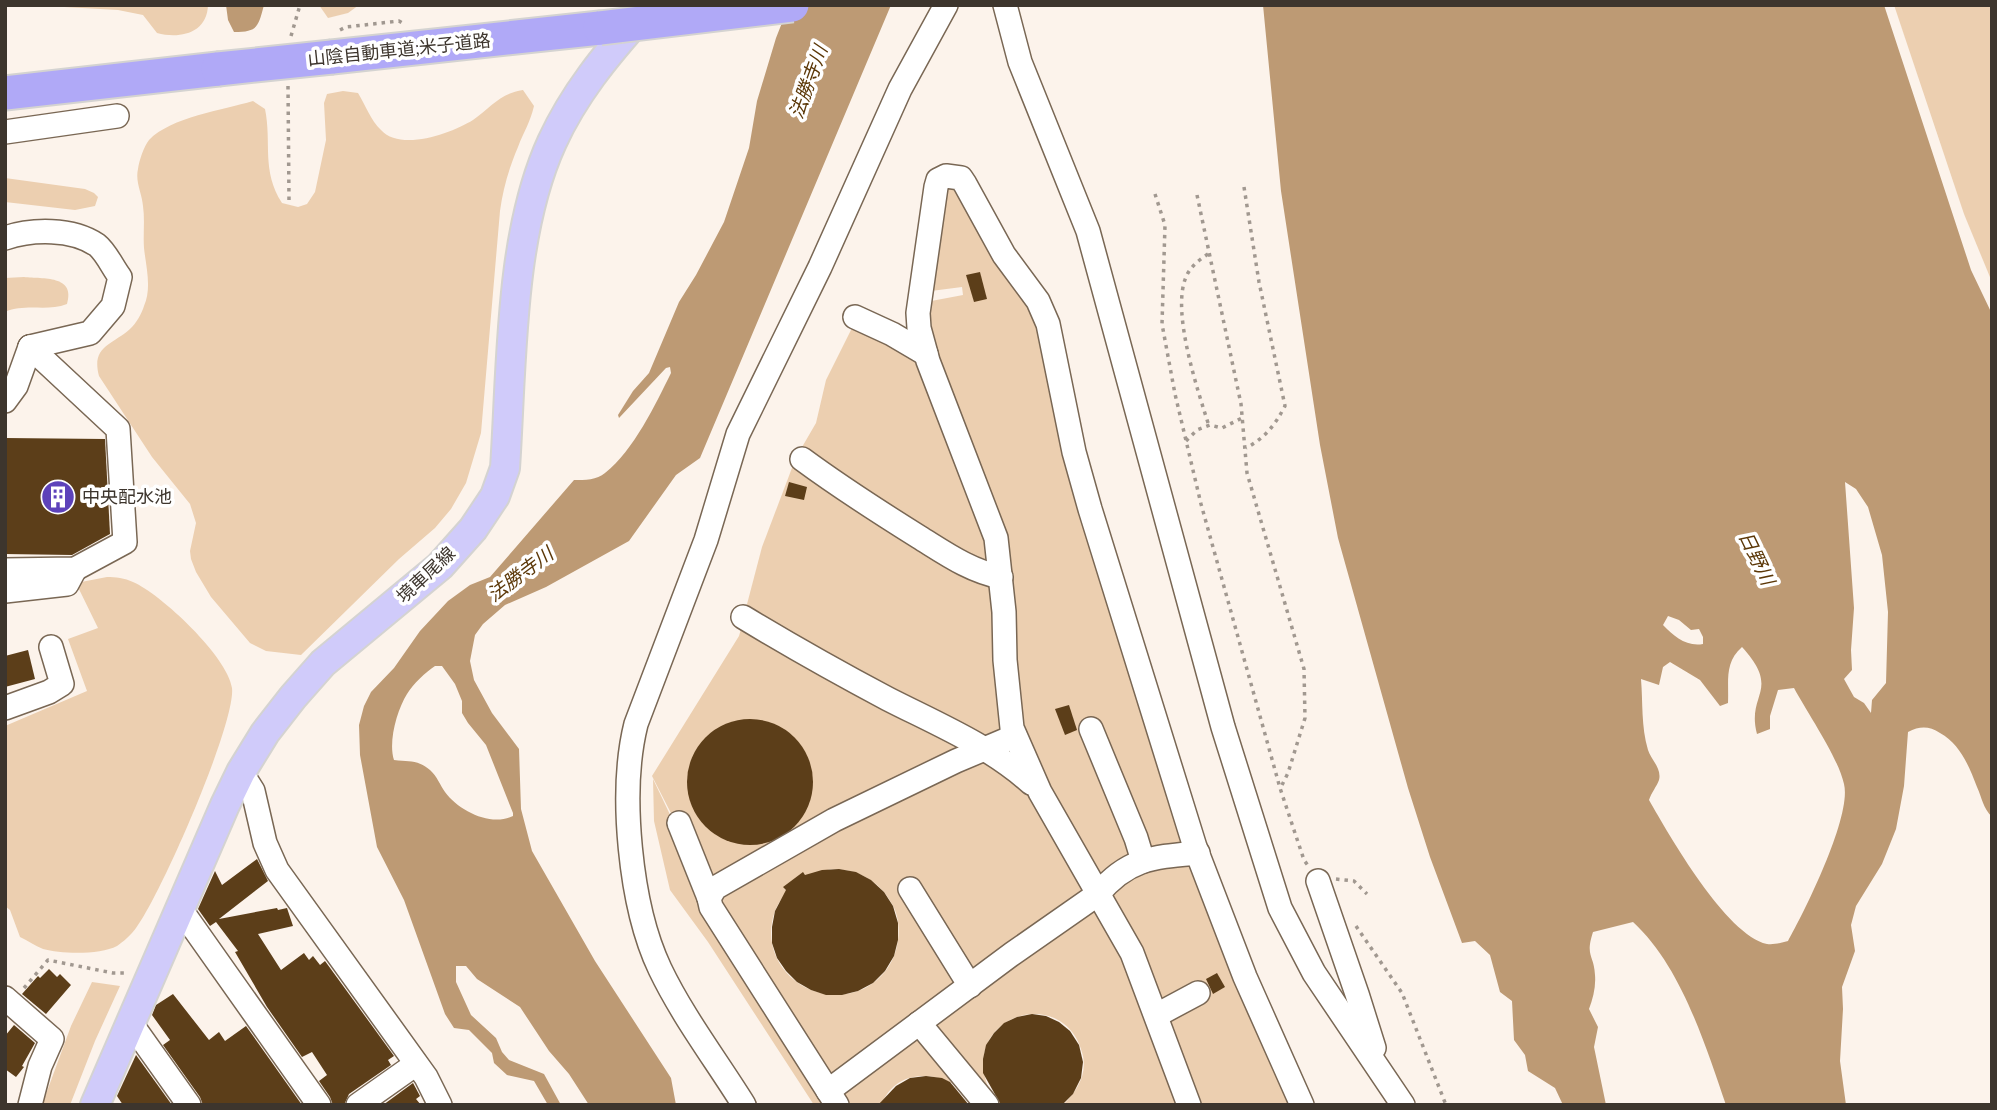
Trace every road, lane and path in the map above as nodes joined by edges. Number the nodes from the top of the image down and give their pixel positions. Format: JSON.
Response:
{"nodes":[{"id":1,"x":300,"y":5,"type":"edge"},
{"id":2,"x":651,"y":5,"type":"edge"},
{"id":3,"x":693,"y":5,"type":"edge"},
{"id":4,"x":792,"y":5,"type":"edge"},
{"id":5,"x":946,"y":5,"type":"edge"},
{"id":6,"x":1005,"y":5,"type":"edge"},
{"id":7,"x":599,"y":22,"type":"junction"},
{"id":8,"x":290,"y":43,"type":"dead end"},
{"id":9,"x":218,"y":63,"type":"junction"},
{"id":10,"x":288,"y":80,"type":"dead end"},
{"id":11,"x":5,"y":81,"type":"edge"},
{"id":12,"x":5,"y":93,"type":"edge"},
{"id":13,"x":117,"y":116,"type":"dead end"},
{"id":14,"x":5,"y":132,"type":"edge"},
{"id":15,"x":1244,"y":187,"type":"dead end"},
{"id":16,"x":1155,"y":194,"type":"dead end"},
{"id":17,"x":1197,"y":195,"type":"dead end"},
{"id":18,"x":289,"y":200,"type":"dead end"},
{"id":19,"x":5,"y":239,"type":"edge"},
{"id":20,"x":1208,"y":254,"type":"junction"},
{"id":21,"x":855,"y":317,"type":"dead end"},
{"id":22,"x":30,"y":346,"type":"junction"},
{"id":23,"x":926,"y":354,"type":"junction"},
{"id":24,"x":5,"y":401,"type":"edge"},
{"id":25,"x":1243,"y":418,"type":"junction"},
{"id":26,"x":1209,"y":426,"type":"junction"},
{"id":27,"x":1186,"y":442,"type":"junction"},
{"id":28,"x":1246,"y":448,"type":"junction"},
{"id":29,"x":802,"y":459,"type":"dead end"},
{"id":30,"x":75,"y":569,"type":"junction"},
{"id":31,"x":5,"y":570,"type":"edge"},
{"id":32,"x":1001,"y":578,"type":"junction"},
{"id":33,"x":5,"y":591,"type":"edge"},
{"id":34,"x":743,"y":617,"type":"dead end"},
{"id":35,"x":51,"y":647,"type":"dead end"},
{"id":36,"x":5,"y":708,"type":"edge"},
{"id":37,"x":1091,"y":729,"type":"dead end"},
{"id":38,"x":1015,"y":736,"type":"junction"},
{"id":39,"x":985,"y":749,"type":"junction"},
{"id":40,"x":241,"y":772,"type":"junction"},
{"id":41,"x":1280,"y":788,"type":"junction"},
{"id":42,"x":1040,"y":792,"type":"junction"},
{"id":43,"x":679,"y":823,"type":"dead end"},
{"id":44,"x":1198,"y":853,"type":"junction"},
{"id":45,"x":1143,"y":861,"type":"junction"},
{"id":46,"x":910,"y":889,"type":"dead end"},
{"id":47,"x":1321,"y":890,"type":"junction"},
{"id":48,"x":1098,"y":894,"type":"junction"},
{"id":49,"x":1367,"y":894,"type":"dead end"},
{"id":50,"x":709,"y":898,"type":"junction"},
{"id":51,"x":178,"y":907,"type":"junction"},
{"id":52,"x":128,"y":973,"type":"dead end"},
{"id":53,"x":970,"y":986,"type":"junction"},
{"id":54,"x":1198,"y":993,"type":"dead end"},
{"id":55,"x":8,"y":1000,"type":"edge"},
{"id":56,"x":1157,"y":1015,"type":"junction"},
{"id":57,"x":130,"y":1022,"type":"junction"},
{"id":58,"x":919,"y":1023,"type":"junction"},
{"id":59,"x":416,"y":1064,"type":"junction"},
{"id":60,"x":1380,"y":1070,"type":"junction"},
{"id":61,"x":832,"y":1098,"type":"edge"},
{"id":62,"x":30,"y":1105,"type":"edge"},
{"id":63,"x":95,"y":1105,"type":"edge"},
{"id":64,"x":189,"y":1105,"type":"edge"},
{"id":65,"x":319,"y":1105,"type":"edge"},
{"id":66,"x":358,"y":1105,"type":"edge"},
{"id":67,"x":440,"y":1105,"type":"edge"},
{"id":68,"x":744,"y":1105,"type":"edge"},
{"id":69,"x":987,"y":1105,"type":"edge"},
{"id":70,"x":1188,"y":1105,"type":"edge"},
{"id":71,"x":1302,"y":1105,"type":"edge"},
{"id":72,"x":1403,"y":1105,"type":"edge"},
{"id":73,"x":1446,"y":1105,"type":"edge"}],
"edges":[{"from":1,"to":8,"type":"path"},
{"from":2,"to":40,"type":"main road","name":"境車尾線"},
{"from":3,"to":7,"type":"highway","name":"山陰自動車道;米子道路"},
{"from":4,"to":7,"type":"highway","name":"山陰自動車道;米子道路","bridge":true},
{"from":5,"to":68,"type":"street"},
{"from":6,"to":60,"type":"street"},
{"from":7,"to":9,"type":"highway","name":"山陰自動車道;米子道路"},
{"from":9,"to":11,"type":"highway","name":"山陰自動車道;米子道路"},
{"from":9,"to":12,"type":"highway","name":"山陰自動車道;米子道路"},
{"from":10,"to":18,"type":"path"},
{"from":13,"to":14,"type":"street"},
{"from":15,"to":28,"type":"path"},
{"from":16,"to":27,"type":"path"},
{"from":17,"to":20,"type":"path"},
{"from":19,"to":22,"type":"street"},
{"from":20,"to":25,"type":"path"},
{"from":20,"to":26,"type":"path"},
{"from":21,"to":23,"type":"street"},
{"from":22,"to":24,"type":"street"},
{"from":22,"to":30,"type":"street"},
{"from":23,"to":32,"type":"street"},
{"from":23,"to":44,"type":"street"},
{"from":25,"to":26,"type":"path"},
{"from":25,"to":28,"type":"path"},
{"from":26,"to":27,"type":"path"},
{"from":27,"to":41,"type":"path"},
{"from":28,"to":41,"type":"path"},
{"from":29,"to":32,"type":"street"},
{"from":30,"to":31,"type":"street"},
{"from":30,"to":33,"type":"street"},
{"from":32,"to":38,"type":"street"},
{"from":34,"to":39,"type":"street"},
{"from":35,"to":36,"type":"street"},
{"from":37,"to":45,"type":"street"},
{"from":38,"to":39,"type":"street"},
{"from":38,"to":42,"type":"street"},
{"from":39,"to":42,"type":"street"},
{"from":39,"to":50,"type":"street"},
{"from":40,"to":51,"type":"main road","name":"境車尾線"},
{"from":40,"to":59,"type":"street"},
{"from":41,"to":47,"type":"path"},
{"from":42,"to":48,"type":"street"},
{"from":43,"to":50,"type":"street"},
{"from":44,"to":45,"type":"street"},
{"from":44,"to":71,"type":"street"},
{"from":45,"to":48,"type":"street"},
{"from":46,"to":53,"type":"street"},
{"from":47,"to":49,"type":"path"},
{"from":47,"to":60,"type":"street"},
{"from":47,"to":73,"type":"path"},
{"from":48,"to":53,"type":"street"},
{"from":48,"to":56,"type":"street"},
{"from":50,"to":61,"type":"street"},
{"from":51,"to":57,"type":"main road","name":"境車尾線"},
{"from":51,"to":65,"type":"street"},
{"from":52,"to":55,"type":"path"},
{"from":53,"to":58,"type":"street"},
{"from":54,"to":56,"type":"street"},
{"from":55,"to":62,"type":"street"},
{"from":56,"to":70,"type":"street"},
{"from":57,"to":63,"type":"main road","name":"境車尾線"},
{"from":57,"to":64,"type":"street"},
{"from":58,"to":61,"type":"street"},
{"from":58,"to":69,"type":"street"},
{"from":59,"to":66,"type":"street"},
{"from":59,"to":67,"type":"street"},
{"from":60,"to":72,"type":"street"}]}
